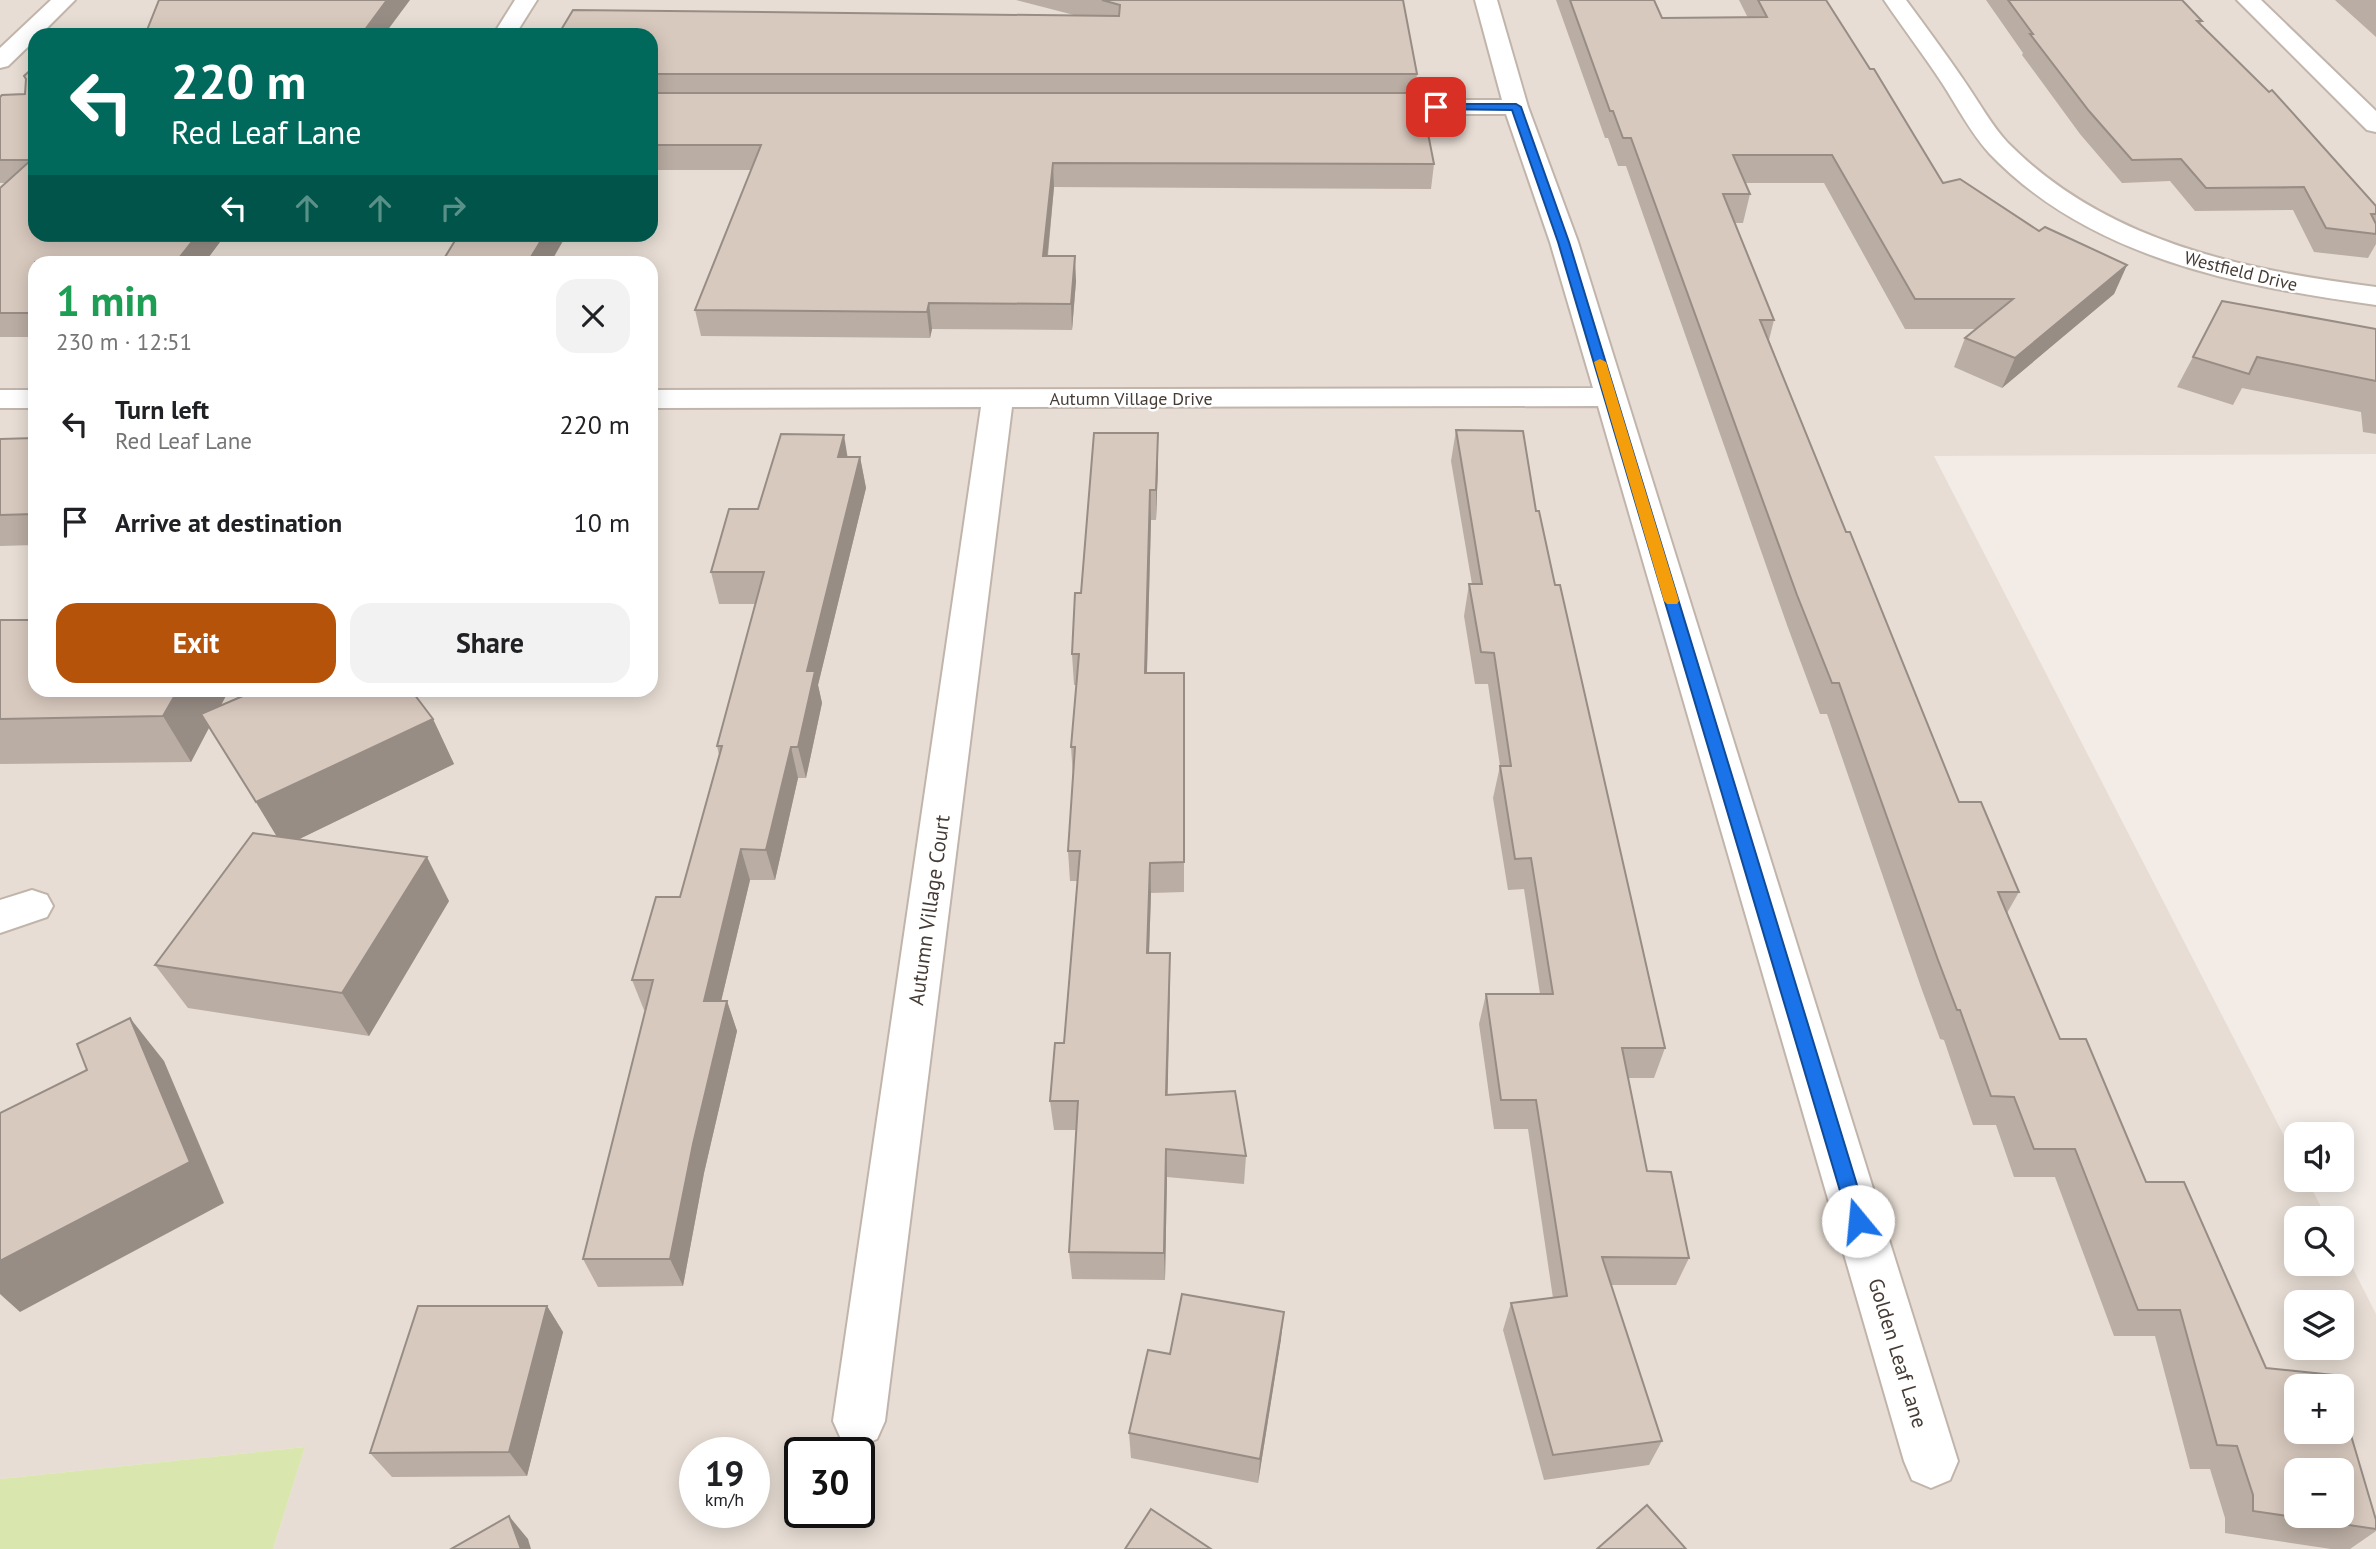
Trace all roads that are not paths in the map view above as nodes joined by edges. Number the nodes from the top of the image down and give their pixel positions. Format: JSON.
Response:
{"nodes":[{"id":1,"x":64,"y":0,"type":"edge"},
{"id":2,"x":526,"y":0,"type":"edge"},
{"id":3,"x":1486,"y":0,"type":"edge"},
{"id":4,"x":1895,"y":0,"type":"edge"},
{"id":5,"x":2248,"y":0,"type":"edge"},
{"id":6,"x":35,"y":28,"type":"edge"},
{"id":7,"x":508,"y":28,"type":"edge"},
{"id":8,"x":28,"y":34,"type":"edge"},
{"id":9,"x":0,"y":61,"type":"edge"},
{"id":10,"x":1351,"y":107,"type":"edge"},
{"id":11,"x":1516,"y":107,"type":"junction"},
{"id":12,"x":2376,"y":125,"type":"edge"},
{"id":13,"x":2376,"y":296,"type":"edge"},
{"id":14,"x":1610,"y":397,"type":"junction"},
{"id":15,"x":998,"y":398,"type":"junction"},
{"id":16,"x":658,"y":399,"type":"edge"},
{"id":17,"x":0,"y":400,"type":"edge"},
{"id":18,"x":28,"y":400,"type":"edge"},
{"id":19,"x":859,"y":1421,"type":"dead end"},
{"id":20,"x":1931,"y":1461,"type":"dead end"}],
"edges":[{"from":1,"to":6,"type":"street"},
{"from":2,"to":7,"type":"street"},
{"from":3,"to":11,"type":"street","name":"Golden Leaf Lane"},
{"from":4,"to":13,"type":"street","name":"Westfield Drive"},
{"from":5,"to":12,"type":"street"},
{"from":8,"to":9,"type":"street"},
{"from":10,"to":11,"type":"street"},
{"from":11,"to":14,"type":"street","name":"Golden Leaf Lane"},
{"from":14,"to":15,"type":"street","name":"Autumn Village Drive"},
{"from":14,"to":20,"type":"street","name":"Golden Leaf Lane"},
{"from":15,"to":16,"type":"street","name":"Autumn Village Drive"},
{"from":15,"to":19,"type":"street","name":"Autumn Village Court"},
{"from":17,"to":18,"type":"street"}]}
